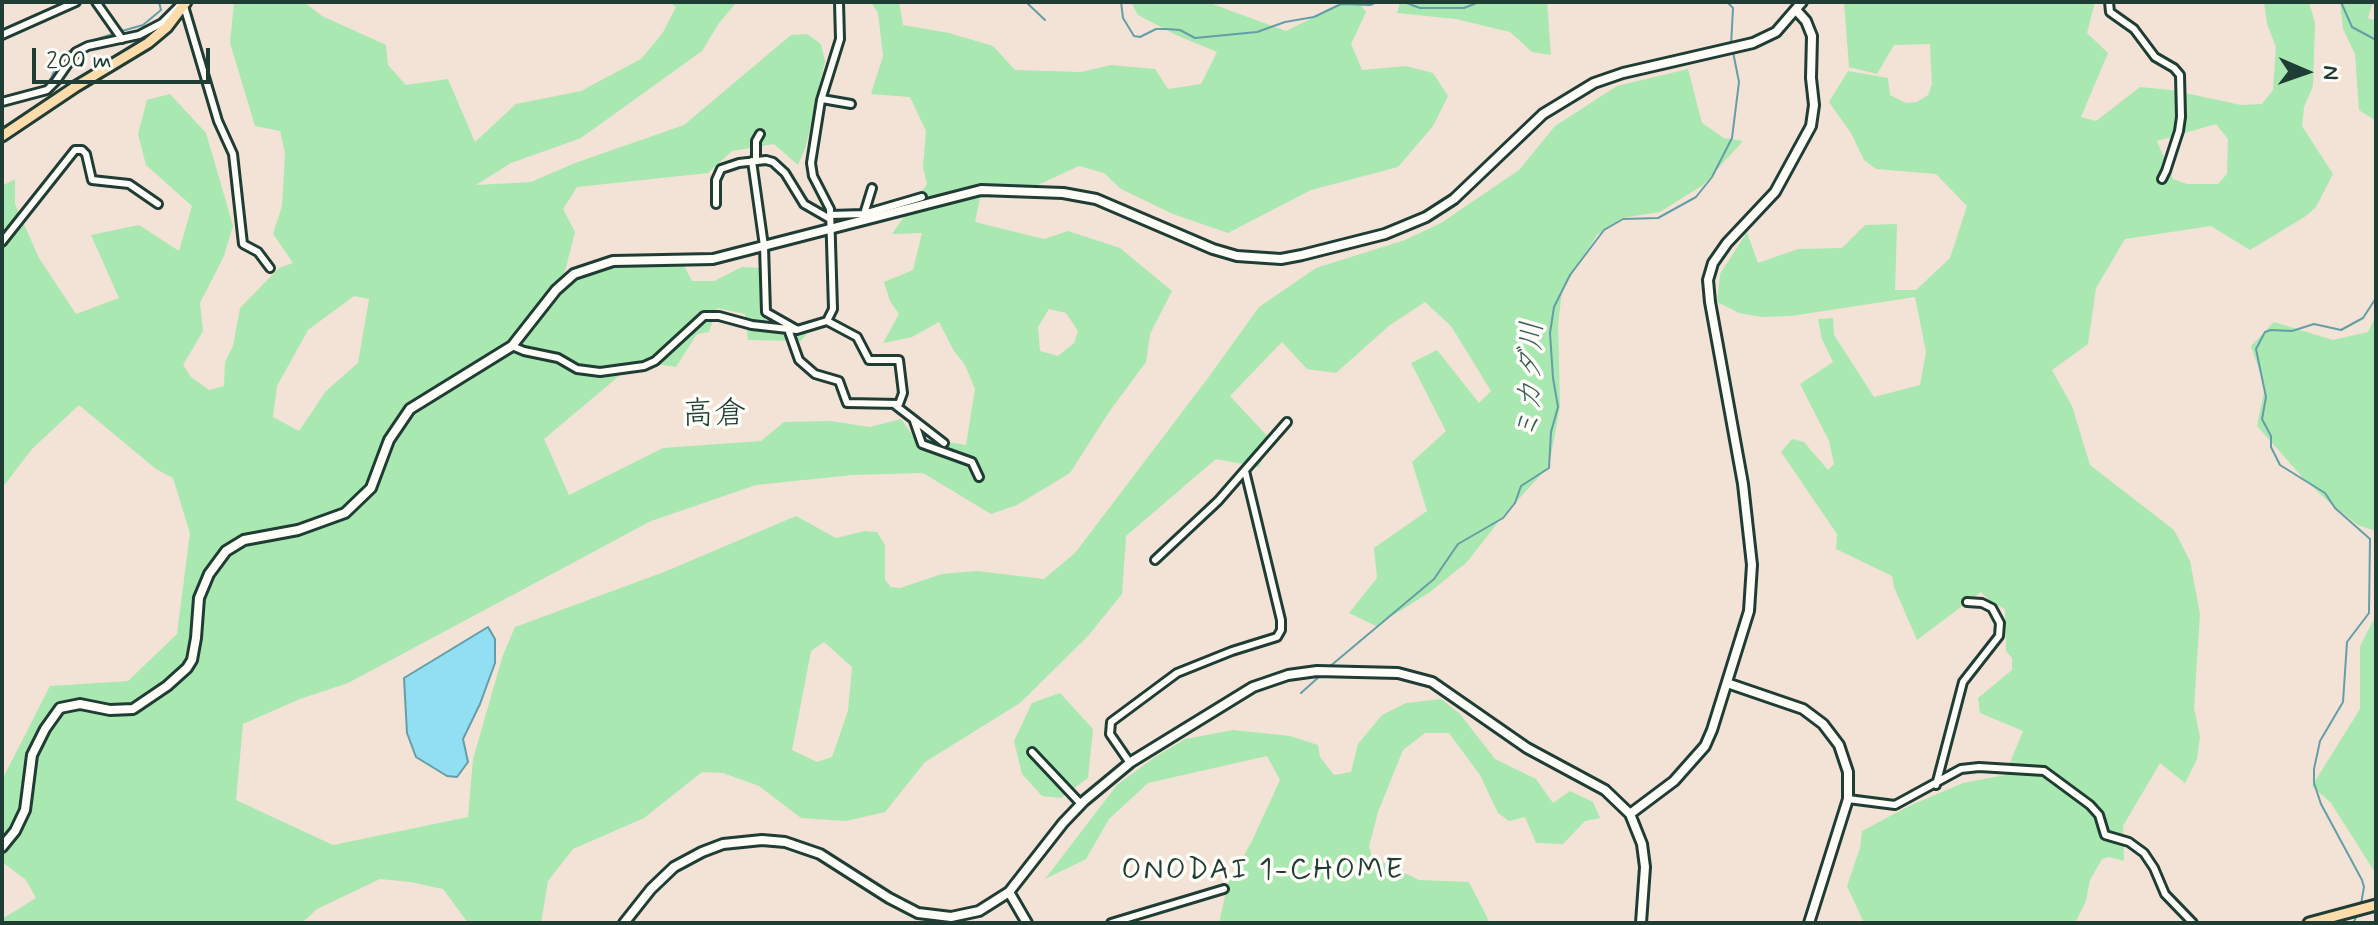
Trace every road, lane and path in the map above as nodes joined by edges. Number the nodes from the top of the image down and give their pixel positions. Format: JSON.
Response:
{"nodes":[{"id":1,"x":76,"y":2,"type":"edge"},
{"id":2,"x":96,"y":2,"type":"edge"},
{"id":3,"x":839,"y":2,"type":"edge"},
{"id":4,"x":2109,"y":2,"type":"edge"},
{"id":5,"x":185,"y":4,"type":"edge"},
{"id":6,"x":1800,"y":6,"type":"edge"},
{"id":7,"x":2,"y":35,"type":"edge"},
{"id":8,"x":122,"y":39,"type":"junction"},
{"id":9,"x":822,"y":99,"type":"junction"},
{"id":10,"x":2,"y":102,"type":"edge"},
{"id":11,"x":851,"y":104,"type":"dead end"},
{"id":12,"x":760,"y":134,"type":"dead end"},
{"id":13,"x":2,"y":136,"type":"edge"},
{"id":14,"x":754,"y":161,"type":"junction"},
{"id":15,"x":2162,"y":179,"type":"dead end"},
{"id":16,"x":872,"y":188,"type":"dead end"},
{"id":17,"x":922,"y":197,"type":"dead end"},
{"id":18,"x":158,"y":204,"type":"dead end"},
{"id":19,"x":716,"y":204,"type":"dead end"},
{"id":20,"x":864,"y":214,"type":"junction"},
{"id":21,"x":831,"y":221,"type":"junction"},
{"id":22,"x":2,"y":242,"type":"edge"},
{"id":23,"x":764,"y":246,"type":"junction"},
{"id":24,"x":270,"y":268,"type":"dead end"},
{"id":25,"x":827,"y":321,"type":"junction"},
{"id":26,"x":788,"y":329,"type":"junction"},
{"id":27,"x":797,"y":330,"type":"junction"},
{"id":28,"x":512,"y":346,"type":"junction"},
{"id":29,"x":895,"y":405,"type":"junction"},
{"id":30,"x":914,"y":421,"type":"junction"},
{"id":31,"x":1287,"y":422,"type":"dead end"},
{"id":32,"x":944,"y":443,"type":"dead end"},
{"id":33,"x":1245,"y":471,"type":"junction"},
{"id":34,"x":979,"y":477,"type":"dead end"},
{"id":35,"x":1155,"y":560,"type":"dead end"},
{"id":36,"x":1967,"y":602,"type":"dead end"},
{"id":37,"x":1727,"y":683,"type":"junction"},
{"id":38,"x":1032,"y":752,"type":"dead end"},
{"id":39,"x":1130,"y":763,"type":"junction"},
{"id":40,"x":1936,"y":785,"type":"junction"},
{"id":41,"x":1848,"y":799,"type":"junction"},
{"id":42,"x":1081,"y":804,"type":"junction"},
{"id":43,"x":1630,"y":814,"type":"junction"},
{"id":44,"x":2,"y":847,"type":"edge"},
{"id":45,"x":1224,"y":889,"type":"dead end"},
{"id":46,"x":1009,"y":892,"type":"junction"},
{"id":47,"x":2374,"y":905,"type":"edge"},
{"id":48,"x":624,"y":923,"type":"edge"},
{"id":49,"x":1027,"y":923,"type":"edge"},
{"id":50,"x":1111,"y":923,"type":"edge"},
{"id":51,"x":1641,"y":923,"type":"edge"},
{"id":52,"x":1809,"y":923,"type":"edge"},
{"id":53,"x":2193,"y":923,"type":"edge"},
{"id":54,"x":2309,"y":923,"type":"edge"}],
"edges":[{"from":1,"to":7,"type":"street"},
{"from":2,"to":8,"type":"street"},
{"from":3,"to":9,"type":"street"},
{"from":4,"to":15,"type":"street"},
{"from":5,"to":8,"type":"street"},
{"from":5,"to":13,"type":"main road"},
{"from":5,"to":24,"type":"street"},
{"from":6,"to":21,"type":"street"},
{"from":6,"to":37,"type":"street"},
{"from":8,"to":10,"type":"street"},
{"from":9,"to":11,"type":"street"},
{"from":9,"to":21,"type":"street"},
{"from":12,"to":14,"type":"street"},
{"from":14,"to":19,"type":"street"},
{"from":14,"to":21,"type":"street"},
{"from":14,"to":23,"type":"street"},
{"from":16,"to":20,"type":"street"},
{"from":17,"to":20,"type":"street"},
{"from":18,"to":22,"type":"street"},
{"from":20,"to":21,"type":"street"},
{"from":21,"to":23,"type":"street"},
{"from":21,"to":25,"type":"street"},
{"from":23,"to":27,"type":"street"},
{"from":23,"to":28,"type":"street"},
{"from":25,"to":27,"type":"street"},
{"from":25,"to":29,"type":"street"},
{"from":26,"to":27,"type":"street"},
{"from":26,"to":28,"type":"street"},
{"from":26,"to":29,"type":"street"},
{"from":28,"to":44,"type":"street"},
{"from":29,"to":30,"type":"street"},
{"from":30,"to":32,"type":"street"},
{"from":30,"to":34,"type":"street"},
{"from":31,"to":33,"type":"street"},
{"from":33,"to":35,"type":"street"},
{"from":33,"to":39,"type":"street"},
{"from":36,"to":40,"type":"street"},
{"from":37,"to":41,"type":"street"},
{"from":37,"to":43,"type":"street"},
{"from":38,"to":42,"type":"street"},
{"from":39,"to":42,"type":"street"},
{"from":39,"to":43,"type":"street"},
{"from":40,"to":41,"type":"street"},
{"from":40,"to":53,"type":"street"},
{"from":41,"to":52,"type":"street"},
{"from":42,"to":46,"type":"street"},
{"from":43,"to":51,"type":"street"},
{"from":45,"to":50,"type":"street"},
{"from":46,"to":48,"type":"street"},
{"from":46,"to":49,"type":"street"},
{"from":47,"to":54,"type":"main road"}]}
